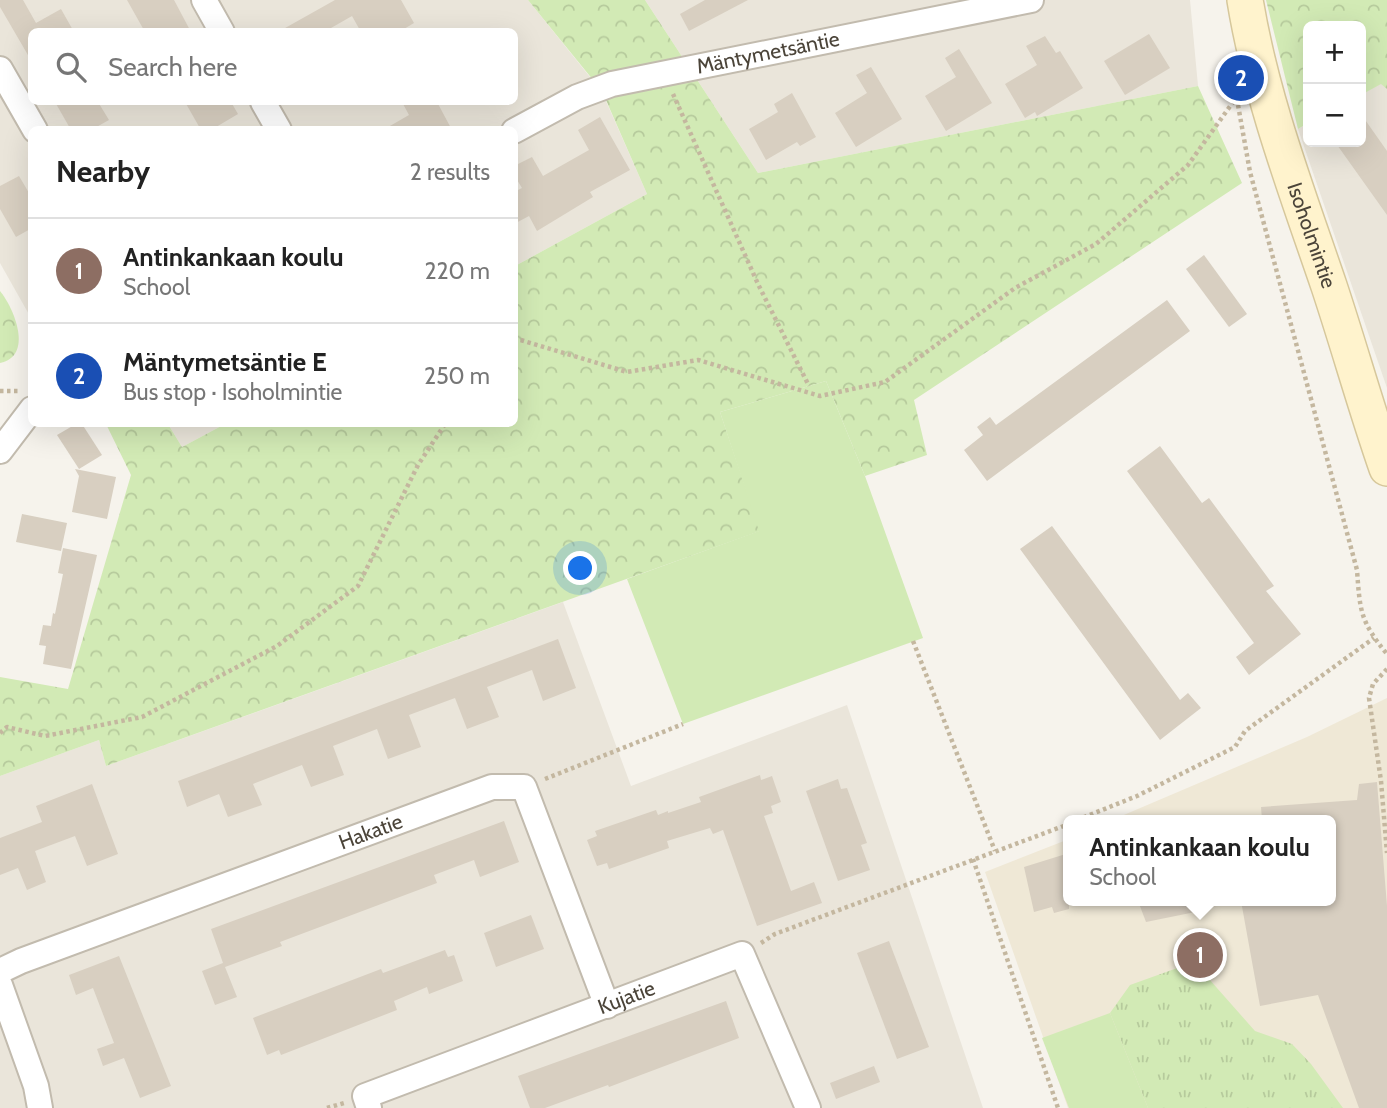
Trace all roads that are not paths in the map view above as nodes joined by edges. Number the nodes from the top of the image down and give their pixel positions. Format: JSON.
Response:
{"nodes":[{"id":1,"x":204,"y":0,"type":"edge"},
{"id":2,"x":1031,"y":0,"type":"edge"},
{"id":3,"x":1245,"y":0,"type":"edge"},
{"id":4,"x":220,"y":28,"type":"edge"},
{"id":5,"x":0,"y":69,"type":"edge"},
{"id":6,"x":265,"y":105,"type":"edge"},
{"id":7,"x":33,"y":126,"type":"edge"},
{"id":8,"x":277,"y":126,"type":"edge"},
{"id":9,"x":518,"y":129,"type":"edge"},
{"id":10,"x":28,"y":414,"type":"edge"},
{"id":11,"x":0,"y":451,"type":"edge"},
{"id":12,"x":1387,"y":468,"type":"edge"},
{"id":13,"x":0,"y":971,"type":"edge"},
{"id":14,"x":0,"y":985,"type":"edge"},
{"id":15,"x":607,"y":1006,"type":"junction"},
{"id":16,"x":40,"y":1108,"type":"edge"},
{"id":17,"x":369,"y":1108,"type":"edge"},
{"id":18,"x":808,"y":1108,"type":"edge"}],
"edges":[{"from":1,"to":4,"type":"street"},
{"from":2,"to":9,"type":"street","name":"Mäntymetsäntie"},
{"from":3,"to":12,"type":"street","name":"Isoholmintie"},
{"from":5,"to":7,"type":"street"},
{"from":6,"to":8,"type":"street"},
{"from":10,"to":11,"type":"street"},
{"from":13,"to":15,"type":"street","name":"Hakatie"},
{"from":14,"to":16,"type":"street"},
{"from":15,"to":17,"type":"street","name":"Kujatie"},
{"from":15,"to":18,"type":"street","name":"Kujatie"}]}
